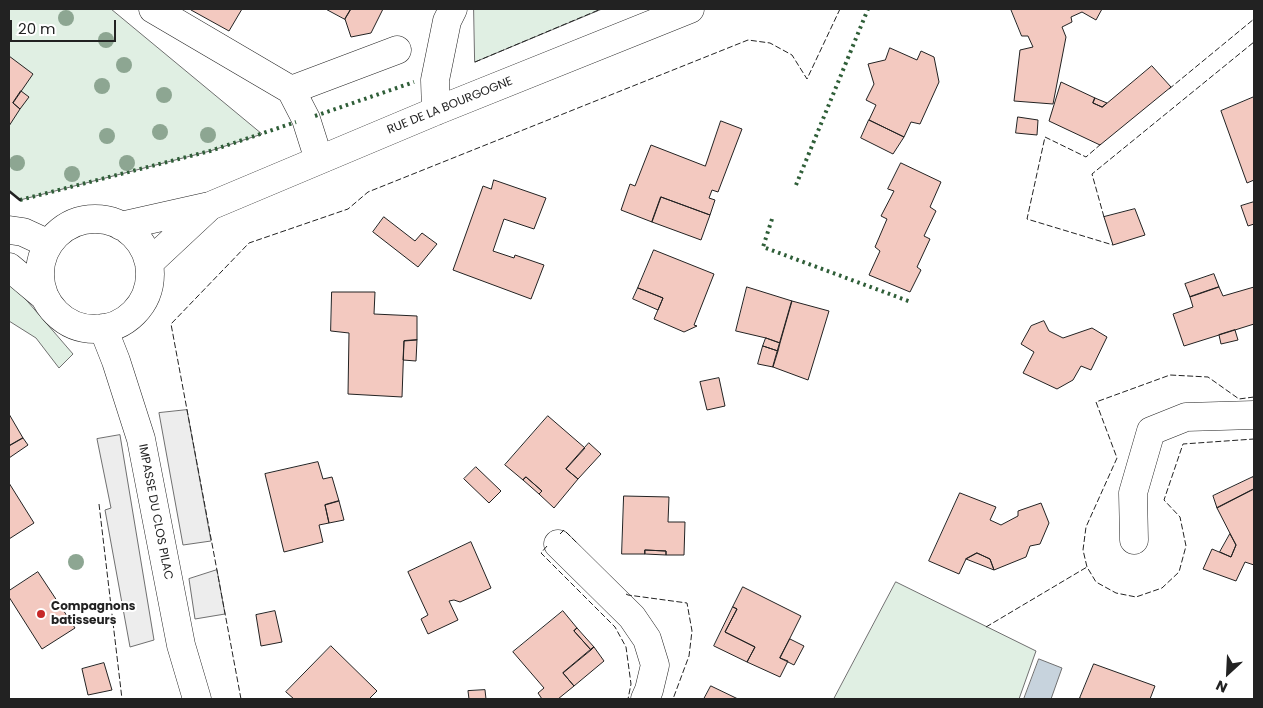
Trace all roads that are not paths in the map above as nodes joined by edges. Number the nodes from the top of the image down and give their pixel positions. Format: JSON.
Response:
{"nodes":[{"id":1,"x":153,"y":9,"type":"edge"},
{"id":2,"x":453,"y":9,"type":"edge"},
{"id":3,"x":690,"y":9,"type":"edge"},
{"id":4,"x":397,"y":50,"type":"dead end"},
{"id":5,"x":291,"y":90,"type":"junction"},
{"id":6,"x":436,"y":112,"type":"junction"},
{"id":7,"x":319,"y":160,"type":"junction"},
{"id":8,"x":210,"y":206,"type":"junction"},
{"id":9,"x":121,"y":226,"type":"junction"},
{"id":10,"x":9,"y":230,"type":"edge"},
{"id":11,"x":49,"y":244,"type":"junction"},
{"id":12,"x":149,"y":264,"type":"junction"},
{"id":13,"x":9,"y":267,"type":"edge"},
{"id":14,"x":45,"y":298,"type":"junction"},
{"id":15,"x":104,"y":328,"type":"junction"},
{"id":16,"x":1254,"y":415,"type":"edge"},
{"id":17,"x":1134,"y":540,"type":"dead end"},
{"id":18,"x":558,"y":544,"type":"dead end"},
{"id":19,"x":197,"y":699,"type":"edge"},
{"id":20,"x":645,"y":699,"type":"edge"}],
"edges":[{"from":1,"to":5,"type":"street"},
{"from":2,"to":6,"type":"street"},
{"from":3,"to":6,"type":"street","name":"RUE DE LA BOURGOGNE"},
{"from":4,"to":5,"type":"street"},
{"from":5,"to":7,"type":"street"},
{"from":6,"to":7,"type":"street","name":"RUE DE LA BOURGOGNE"},
{"from":7,"to":8,"type":"street","name":"RUE DE LA BOURGOGNE"},
{"from":8,"to":9,"type":"street","name":"RUE DE LA BOURGOGNE"},
{"from":8,"to":12,"type":"street","name":"RUE DE LA BOURGOGNE"},
{"from":9,"to":11,"type":"street"},
{"from":9,"to":12,"type":"street"},
{"from":10,"to":11,"type":"street"},
{"from":11,"to":14,"type":"street"},
{"from":12,"to":15,"type":"street"},
{"from":13,"to":14,"type":"street"},
{"from":14,"to":15,"type":"street"},
{"from":15,"to":19,"type":"street","name":"IMPASSE DU CLOS PILAC"},
{"from":16,"to":17,"type":"street"},
{"from":18,"to":20,"type":"street"}]}
